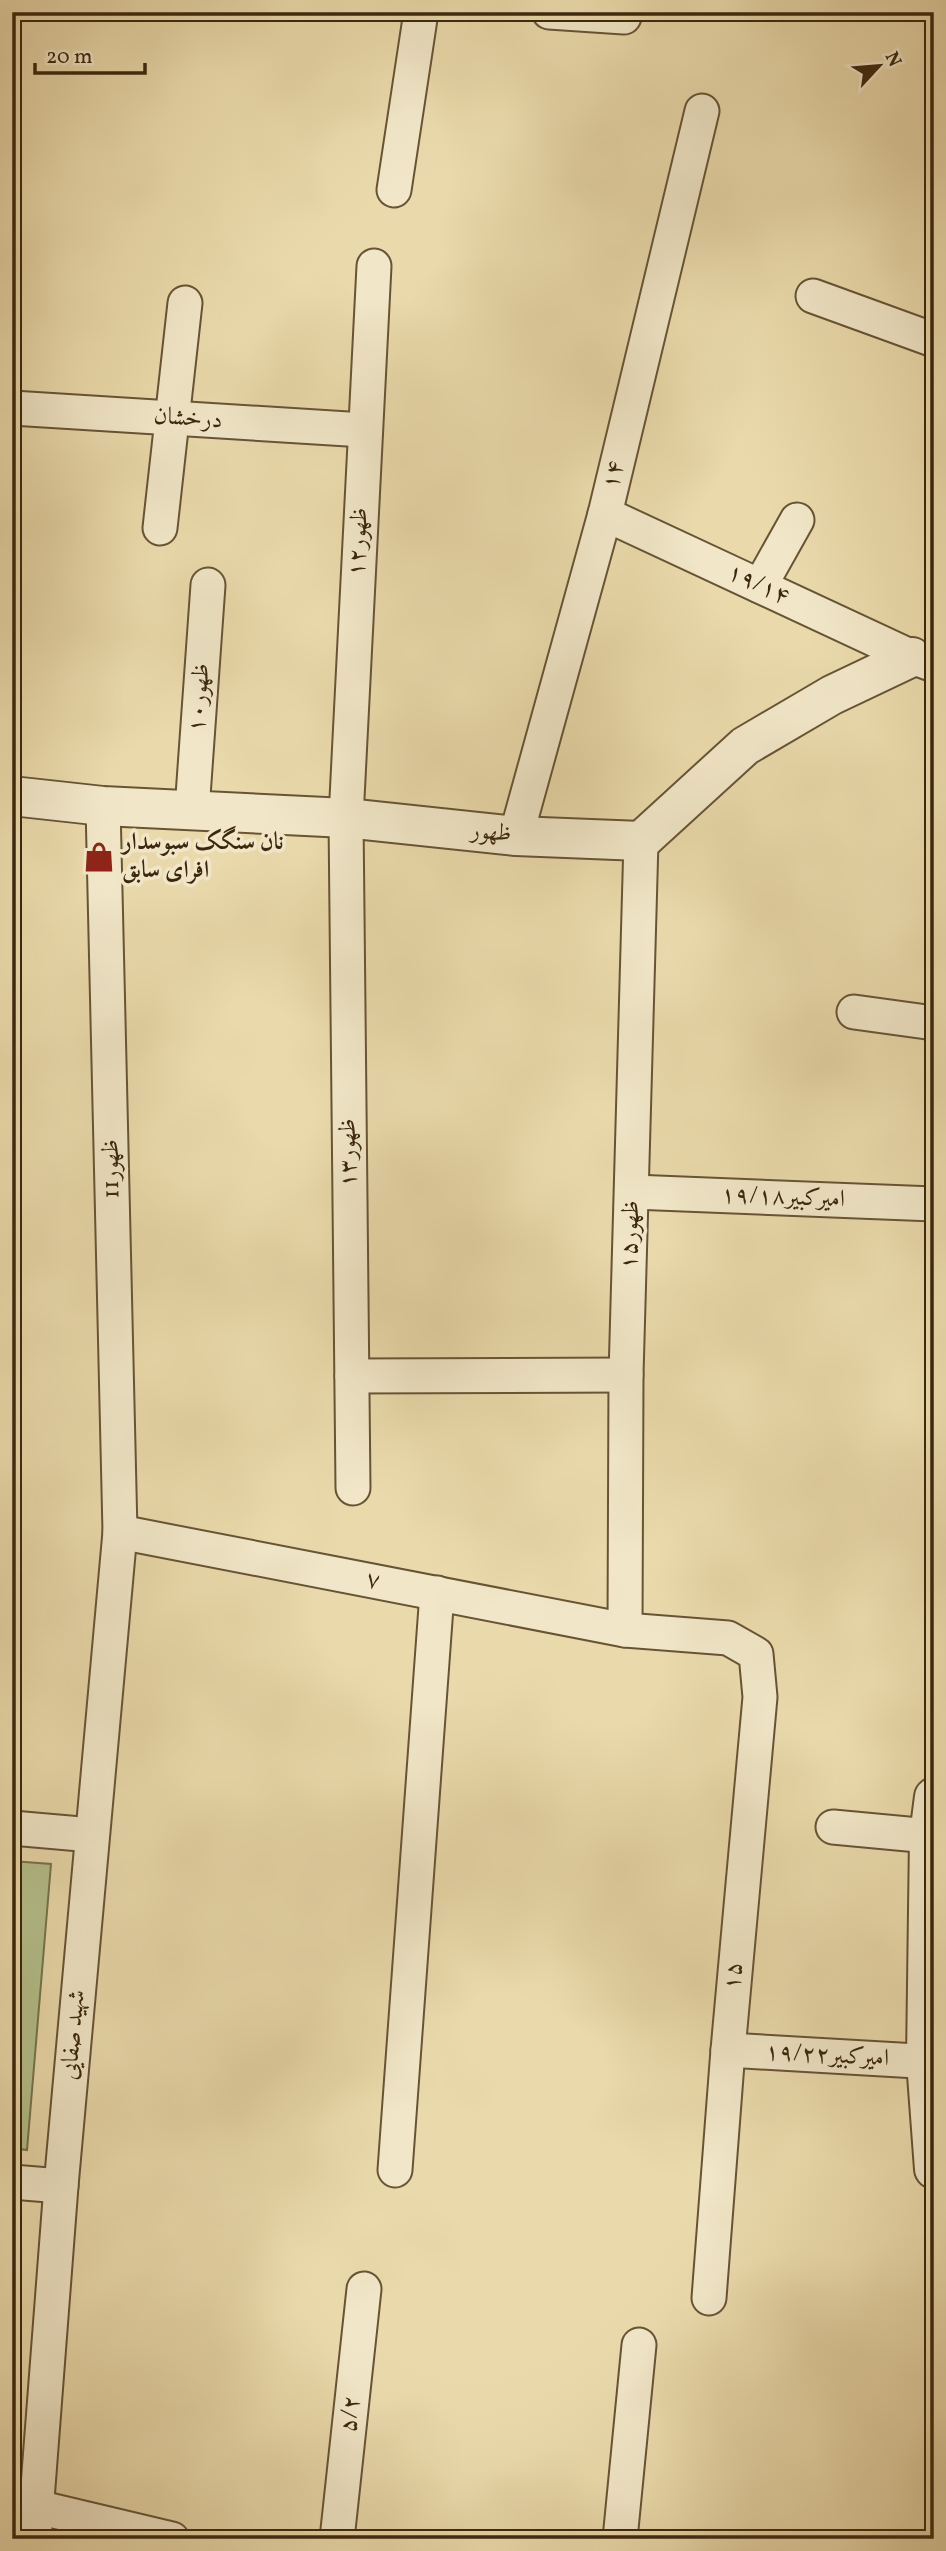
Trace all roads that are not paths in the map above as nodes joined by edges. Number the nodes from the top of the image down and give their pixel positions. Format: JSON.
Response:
{"nodes":[{"id":1,"x":421,"y":12,"type":"edge"},
{"id":2,"x":549,"y":12,"type":"edge"},
{"id":3,"x":624,"y":12,"type":"edge"},
{"id":4,"x":702,"y":111,"type":"dead end"},
{"id":5,"x":394,"y":190,"type":"dead end"},
{"id":6,"x":374,"y":265,"type":"dead end"},
{"id":7,"x":813,"y":296,"type":"dead end"},
{"id":8,"x":185,"y":303,"type":"dead end"},
{"id":9,"x":934,"y":340,"type":"edge"},
{"id":10,"x":12,"y":408,"type":"edge"},
{"id":11,"x":172,"y":418,"type":"junction"},
{"id":12,"x":364,"y":430,"type":"junction"},
{"id":13,"x":605,"y":514,"type":"junction"},
{"id":14,"x":797,"y":520,"type":"dead end"},
{"id":15,"x":160,"y":528,"type":"dead end"},
{"id":16,"x":208,"y":585,"type":"dead end"},
{"id":17,"x":760,"y":586,"type":"junction"},
{"id":18,"x":923,"y":661,"type":"edge"},
{"id":19,"x":12,"y":796,"type":"edge"},
{"id":20,"x":103,"y":806,"type":"junction"},
{"id":21,"x":192,"y":810,"type":"junction"},
{"id":22,"x":346,"y":818,"type":"junction"},
{"id":23,"x":516,"y":836,"type":"junction"},
{"id":24,"x":642,"y":841,"type":"junction"},
{"id":25,"x":854,"y":1012,"type":"dead end"},
{"id":26,"x":934,"y":1023,"type":"edge"},
{"id":27,"x":633,"y":1192,"type":"junction"},
{"id":28,"x":934,"y":1205,"type":"edge"},
{"id":29,"x":626,"y":1375,"type":"junction"},
{"id":30,"x":352,"y":1376,"type":"junction"},
{"id":31,"x":353,"y":1488,"type":"dead end"},
{"id":32,"x":120,"y":1532,"type":"junction"},
{"id":33,"x":437,"y":1593,"type":"junction"},
{"id":34,"x":625,"y":1630,"type":"junction"},
{"id":35,"x":756,"y":1654,"type":"joint"},
{"id":36,"x":934,"y":1797,"type":"edge"},
{"id":37,"x":833,"y":1827,"type":"dead end"},
{"id":38,"x":12,"y":1828,"type":"edge"},
{"id":39,"x":92,"y":1835,"type":"junction"},
{"id":40,"x":929,"y":1836,"type":"junction"},
{"id":41,"x":728,"y":2050,"type":"junction"},
{"id":42,"x":930,"y":2062,"type":"edge"},
{"id":43,"x":934,"y":2169,"type":"edge"},
{"id":44,"x":395,"y":2170,"type":"dead end"},
{"id":45,"x":12,"y":2182,"type":"edge"},
{"id":46,"x":61,"y":2186,"type":"junction"},
{"id":47,"x":364,"y":2289,"type":"dead end"},
{"id":48,"x":709,"y":2298,"type":"dead end"},
{"id":49,"x":639,"y":2345,"type":"dead end"},
{"id":50,"x":36,"y":2523,"type":"edge"},
{"id":51,"x":172,"y":2539,"type":"edge"},
{"id":52,"x":337,"y":2539,"type":"edge"},
{"id":53,"x":620,"y":2539,"type":"edge"}],
"edges":[{"from":1,"to":5,"type":"street"},
{"from":2,"to":3,"type":"street"},
{"from":4,"to":13,"type":"street","name":"۱۴"},
{"from":6,"to":12,"type":"street","name":"ظهور۱۲"},
{"from":7,"to":9,"type":"street"},
{"from":8,"to":11,"type":"street"},
{"from":10,"to":11,"type":"street","name":"درخشان"},
{"from":11,"to":12,"type":"street","name":"درخشان"},
{"from":11,"to":15,"type":"street"},
{"from":12,"to":22,"type":"street","name":"ظهور۱۲"},
{"from":13,"to":17,"type":"street","name":"۱۹/۱۴"},
{"from":13,"to":23,"type":"street","name":"۱۴"},
{"from":14,"to":17,"type":"street"},
{"from":16,"to":21,"type":"street","name":"ظهور۱۰"},
{"from":17,"to":18,"type":"street","name":"۱۹/۱۴"},
{"from":18,"to":24,"type":"street"},
{"from":19,"to":20,"type":"street","name":"ظهور"},
{"from":20,"to":21,"type":"street","name":"ظهور"},
{"from":20,"to":32,"type":"street","name":"11ظهور"},
{"from":21,"to":22,"type":"street","name":"ظهور"},
{"from":22,"to":23,"type":"street","name":"ظهور"},
{"from":22,"to":30,"type":"street","name":"ظهور۱۳"},
{"from":23,"to":24,"type":"street","name":"ظهور"},
{"from":24,"to":27,"type":"street","name":"ظهور۱۵"},
{"from":25,"to":26,"type":"street"},
{"from":27,"to":28,"type":"street","name":"امیرکبیر۱۹/۱۸"},
{"from":27,"to":29,"type":"street","name":"ظهور۱۵"},
{"from":29,"to":30,"type":"street"},
{"from":29,"to":34,"type":"street","name":"ظهور۱۵"},
{"from":30,"to":31,"type":"street","name":"ظهور۱۳"},
{"from":32,"to":33,"type":"street","name":"۷"},
{"from":32,"to":39,"type":"street","name":"شهید صفایی"},
{"from":33,"to":34,"type":"street","name":"۷"},
{"from":33,"to":44,"type":"street"},
{"from":34,"to":35,"type":"street","name":"۷"},
{"from":35,"to":41,"type":"street","name":"۱۵"},
{"from":36,"to":40,"type":"street"},
{"from":37,"to":40,"type":"street"},
{"from":38,"to":39,"type":"street"},
{"from":39,"to":46,"type":"street","name":"شهید صفایی"},
{"from":40,"to":42,"type":"street"},
{"from":41,"to":42,"type":"street","name":"امیرکبیر۱۹/۲۲"},
{"from":41,"to":48,"type":"street","name":"۱۵"},
{"from":42,"to":43,"type":"street"},
{"from":45,"to":46,"type":"street"},
{"from":46,"to":50,"type":"street","name":"شهید صفایی"},
{"from":47,"to":52,"type":"street","name":"۵/۲"},
{"from":49,"to":53,"type":"street"},
{"from":50,"to":51,"type":"street"}]}
